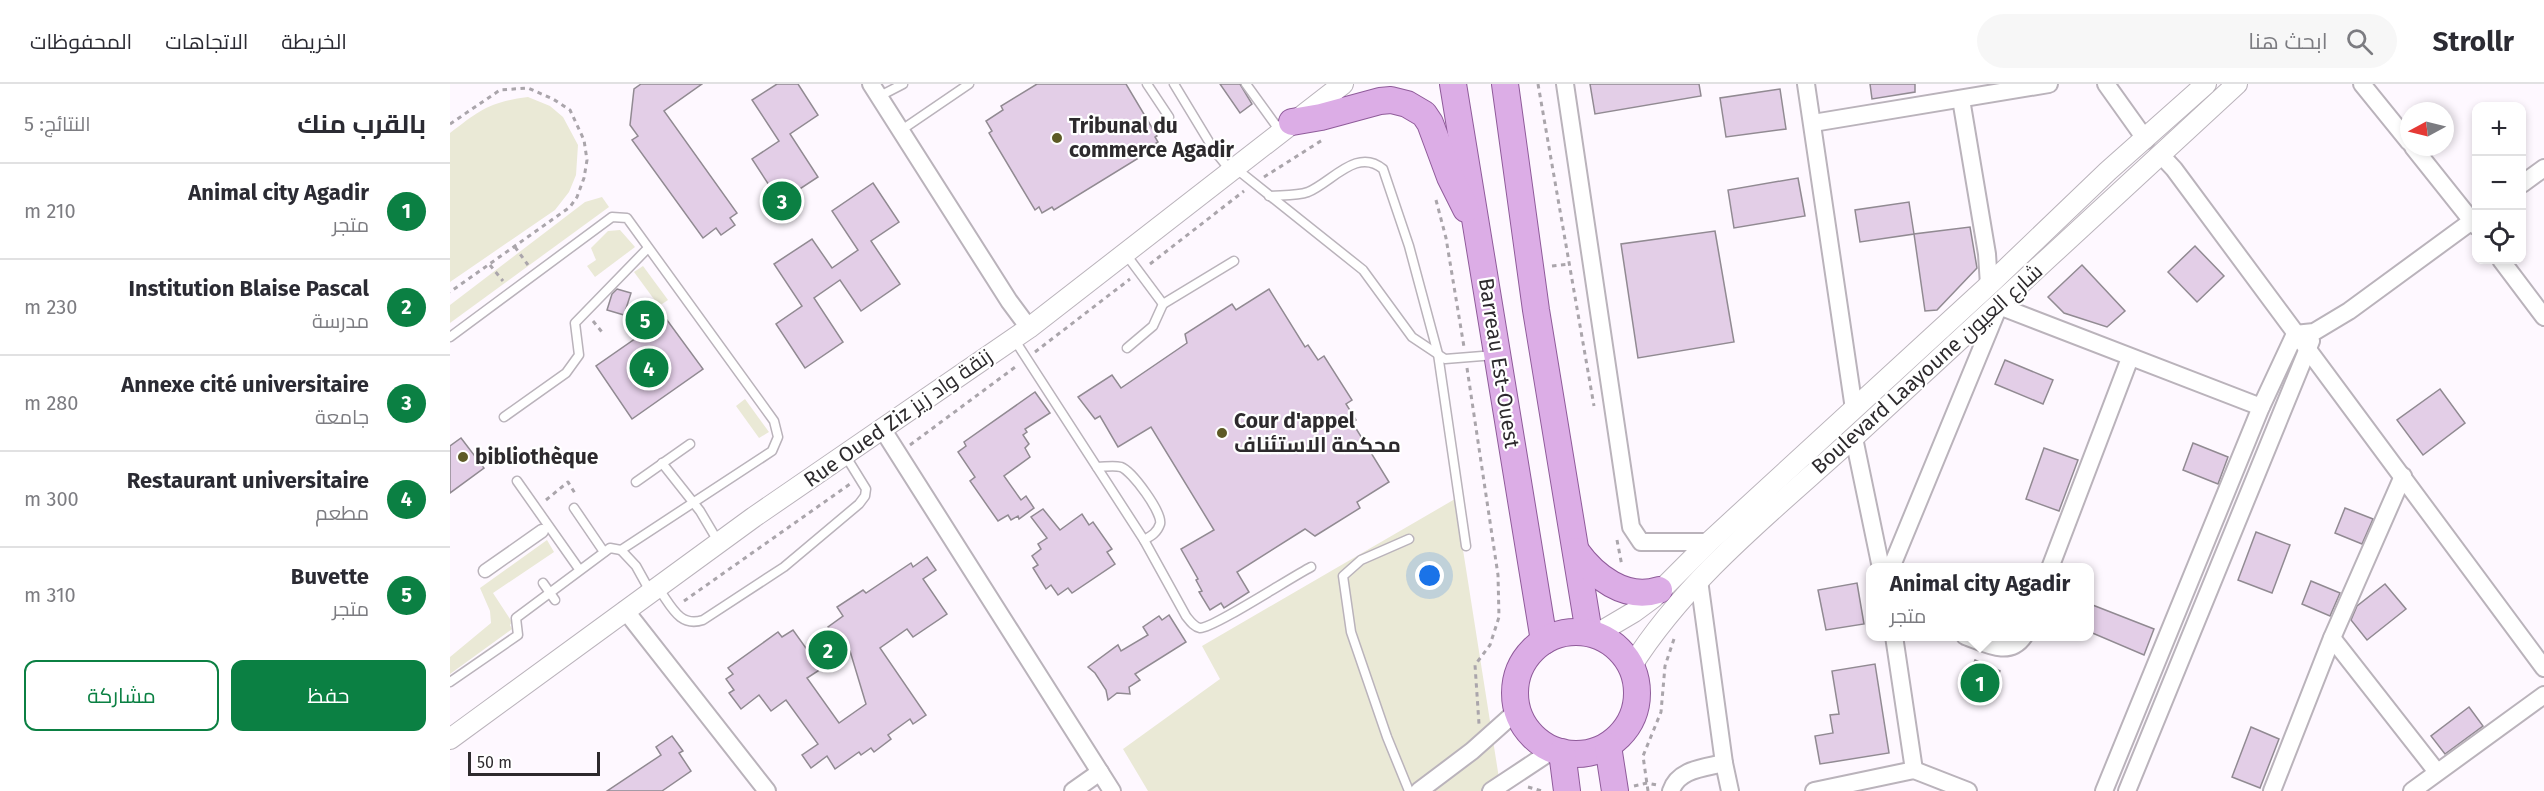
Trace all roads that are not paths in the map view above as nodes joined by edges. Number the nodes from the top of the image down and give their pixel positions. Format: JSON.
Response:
{"nodes":[{"id":1,"x":903,"y":84,"type":"edge"},
{"id":2,"x":969,"y":84,"type":"edge"},
{"id":3,"x":1147,"y":84,"type":"edge"},
{"id":4,"x":1174,"y":84,"type":"edge"},
{"id":5,"x":1246,"y":84,"type":"edge"},
{"id":6,"x":1453,"y":84,"type":"edge"},
{"id":7,"x":1505,"y":84,"type":"edge"},
{"id":8,"x":1564,"y":84,"type":"edge"},
{"id":9,"x":1806,"y":84,"type":"edge"},
{"id":10,"x":2049,"y":84,"type":"edge"},
{"id":11,"x":2106,"y":84,"type":"edge"},
{"id":12,"x":2206,"y":84,"type":"edge"},
{"id":13,"x":2237,"y":84,"type":"edge"},
{"id":14,"x":2362,"y":84,"type":"edge"},
{"id":15,"x":1340,"y":85,"type":"edge"},
{"id":16,"x":874,"y":91,"type":"edge"},
{"id":17,"x":1961,"y":99,"type":"junction"},
{"id":18,"x":1169,"y":117,"type":"dead end"},
{"id":19,"x":1813,"y":123,"type":"junction"},
{"id":20,"x":1286,"y":127,"type":"junction"},
{"id":21,"x":900,"y":131,"type":"junction"},
{"id":22,"x":2400,"y":131,"type":"edge"},
{"id":23,"x":2146,"y":140,"type":"junction"},
{"id":24,"x":2160,"y":154,"type":"junction"},
{"id":25,"x":2420,"y":156,"type":"edge"},
{"id":26,"x":1232,"y":168,"type":"junction"},
{"id":27,"x":2544,"y":168,"type":"edge"},
{"id":28,"x":2526,"y":181,"type":"edge"},
{"id":29,"x":1269,"y":196,"type":"junction"},
{"id":30,"x":2472,"y":218,"type":"edge"},
{"id":31,"x":2472,"y":224,"type":"edge"},
{"id":32,"x":1478,"y":229,"type":"junction"},
{"id":33,"x":648,"y":248,"type":"junction"},
{"id":34,"x":1124,"y":253,"type":"junction"},
{"id":35,"x":1234,"y":261,"type":"dead end"},
{"id":36,"x":2504,"y":264,"type":"edge"},
{"id":37,"x":1989,"y":285,"type":"junction"},
{"id":38,"x":1163,"y":304,"type":"junction"},
{"id":39,"x":1999,"y":306,"type":"junction"},
{"id":40,"x":2544,"y":317,"type":"edge"},
{"id":41,"x":2314,"y":332,"type":"junction"},
{"id":42,"x":1021,"y":334,"type":"junction"},
{"id":43,"x":2295,"y":334,"type":"junction"},
{"id":44,"x":450,"y":337,"type":"edge"},
{"id":45,"x":1127,"y":348,"type":"dead end"},
{"id":46,"x":2308,"y":350,"type":"junction"},
{"id":47,"x":1438,"y":354,"type":"junction"},
{"id":48,"x":1497,"y":355,"type":"junction"},
{"id":49,"x":2130,"y":358,"type":"junction"},
{"id":50,"x":2261,"y":407,"type":"junction"},
{"id":51,"x":1854,"y":410,"type":"junction"},
{"id":52,"x":504,"y":417,"type":"dead end"},
{"id":53,"x":883,"y":430,"type":"junction"},
{"id":54,"x":1854,"y":438,"type":"junction"},
{"id":55,"x":690,"y":444,"type":"dead end"},
{"id":56,"x":844,"y":454,"type":"junction"},
{"id":57,"x":662,"y":463,"type":"junction"},
{"id":58,"x":1097,"y":467,"type":"junction"},
{"id":59,"x":2403,"y":476,"type":"junction"},
{"id":60,"x":517,"y":482,"type":"dead end"},
{"id":61,"x":636,"y":482,"type":"dead end"},
{"id":62,"x":693,"y":504,"type":"junction"},
{"id":63,"x":574,"y":508,"type":"dead end"},
{"id":64,"x":542,"y":531,"type":"dead end"},
{"id":65,"x":1409,"y":539,"type":"dead end"},
{"id":66,"x":1144,"y":540,"type":"junction"},
{"id":67,"x":1709,"y":542,"type":"junction"},
{"id":68,"x":719,"y":543,"type":"junction"},
{"id":69,"x":1466,"y":546,"type":"dead end"},
{"id":70,"x":621,"y":550,"type":"junction"},
{"id":71,"x":1576,"y":551,"type":"junction"},
{"id":72,"x":604,"y":552,"type":"junction"},
{"id":73,"x":1880,"y":563,"type":"edge"},
{"id":74,"x":1893,"y":563,"type":"edge"},
{"id":75,"x":2052,"y":563,"type":"edge"},
{"id":76,"x":1311,"y":567,"type":"dead end"},
{"id":77,"x":579,"y":570,"type":"junction"},
{"id":78,"x":485,"y":571,"type":"dead end"},
{"id":79,"x":1699,"y":580,"type":"junction"},
{"id":80,"x":543,"y":583,"type":"dead end"},
{"id":81,"x":655,"y":590,"type":"junction"},
{"id":82,"x":1659,"y":590,"type":"junction"},
{"id":83,"x":549,"y":591,"type":"junction"},
{"id":84,"x":555,"y":600,"type":"dead end"},
{"id":85,"x":625,"y":610,"type":"junction"},
{"id":86,"x":1592,"y":634,"type":"junction"},
{"id":87,"x":2331,"y":638,"type":"junction"},
{"id":88,"x":1544,"y":641,"type":"junction"},
{"id":89,"x":1895,"y":641,"type":"edge"},
{"id":90,"x":1979,"y":641,"type":"edge"},
{"id":91,"x":2020,"y":641,"type":"edge"},
{"id":92,"x":1631,"y":667,"type":"junction"},
{"id":93,"x":2544,"y":668,"type":"edge"},
{"id":94,"x":450,"y":682,"type":"edge"},
{"id":95,"x":2544,"y":695,"type":"edge"},
{"id":96,"x":1518,"y":710,"type":"junction"},
{"id":97,"x":450,"y":739,"type":"edge"},
{"id":98,"x":1608,"y":746,"type":"junction"},
{"id":99,"x":1558,"y":751,"type":"junction"},
{"id":100,"x":1724,"y":763,"type":"junction"},
{"id":101,"x":1914,"y":770,"type":"junction"},
{"id":102,"x":2437,"y":771,"type":"junction"},
{"id":103,"x":1100,"y":772,"type":"junction"},
{"id":104,"x":1620,"y":790,"type":"edge"},
{"id":105,"x":1671,"y":790,"type":"edge"},
{"id":106,"x":767,"y":791,"type":"edge"},
{"id":107,"x":1073,"y":791,"type":"edge"},
{"id":108,"x":1112,"y":791,"type":"edge"},
{"id":109,"x":1409,"y":791,"type":"edge"},
{"id":110,"x":1419,"y":791,"type":"edge"},
{"id":111,"x":1491,"y":791,"type":"edge"},
{"id":112,"x":1567,"y":791,"type":"edge"},
{"id":113,"x":1730,"y":791,"type":"edge"},
{"id":114,"x":1814,"y":791,"type":"edge"},
{"id":115,"x":1968,"y":791,"type":"edge"},
{"id":116,"x":2104,"y":791,"type":"edge"},
{"id":117,"x":2127,"y":791,"type":"edge"},
{"id":118,"x":2271,"y":791,"type":"edge"},
{"id":119,"x":2412,"y":791,"type":"edge"}],
"edges":[{"from":1,"to":16,"type":"lane"},
{"from":2,"to":21,"type":"lane"},
{"from":3,"to":18,"type":"lane"},
{"from":4,"to":26,"type":"lane"},
{"from":5,"to":20,"type":"lane"},
{"from":6,"to":32,"type":"main road","name":"Barreau Est-Ouest"},
{"from":7,"to":71,"type":"main road"},
{"from":8,"to":67,"type":"street"},
{"from":9,"to":19,"type":"street"},
{"from":10,"to":17,"type":"street"},
{"from":11,"to":23,"type":"street"},
{"from":12,"to":23,"type":"street","name":"Boulevard Laayoune شارع العيون"},
{"from":13,"to":24,"type":"street","name":"Boulevard Laayoune شارع العيون"},
{"from":14,"to":22,"type":"street"},
{"from":15,"to":20,"type":"street","name":"Rue Oued Ziz زنقة واد زيز"},
{"from":16,"to":21,"type":"street"},
{"from":17,"to":19,"type":"street"},
{"from":17,"to":37,"type":"street"},
{"from":19,"to":51,"type":"street"},
{"from":20,"to":26,"type":"street","name":"Rue Oued Ziz زنقة واد زيز"},
{"from":20,"to":32,"type":"main road"},
{"from":21,"to":42,"type":"street"},
{"from":23,"to":37,"type":"street","name":"Boulevard Laayoune شارع العيون"},
{"from":24,"to":39,"type":"street","name":"Boulevard Laayoune شارع العيون"},
{"from":24,"to":43,"type":"street"},
{"from":25,"to":30,"type":"street"},
{"from":26,"to":29,"type":"lane"},
{"from":26,"to":34,"type":"street","name":"Rue Oued Ziz زنقة واد زيز"},
{"from":27,"to":28,"type":"street"},
{"from":29,"to":47,"type":"lane"},
{"from":29,"to":47,"type":"lane"},
{"from":31,"to":41,"type":"street"},
{"from":32,"to":48,"type":"main road","name":"Barreau Est-Ouest"},
{"from":33,"to":44,"type":"lane"},
{"from":33,"to":52,"type":"lane"},
{"from":33,"to":62,"type":"lane"},
{"from":34,"to":38,"type":"lane"},
{"from":34,"to":42,"type":"street","name":"Rue Oued Ziz زنقة واد زيز"},
{"from":35,"to":38,"type":"lane"},
{"from":36,"to":40,"type":"street"},
{"from":37,"to":51,"type":"street","name":"Boulevard Laayoune شارع العيون"},
{"from":38,"to":45,"type":"lane"},
{"from":39,"to":49,"type":"street"},
{"from":39,"to":54,"type":"street","name":"Boulevard Laayoune شارع العيون"},
{"from":39,"to":74,"type":"street"},
{"from":41,"to":43,"type":"street"},
{"from":41,"to":46,"type":"street"},
{"from":42,"to":53,"type":"street","name":"Rue Oued Ziz زنقة واد زيز"},
{"from":42,"to":58,"type":"lane"},
{"from":43,"to":46,"type":"street"},
{"from":43,"to":50,"type":"street"},
{"from":46,"to":59,"type":"street"},
{"from":46,"to":117,"type":"street"},
{"from":47,"to":48,"type":"lane"},
{"from":47,"to":69,"type":"lane"},
{"from":48,"to":88,"type":"main road","name":"Barreau Est-Ouest"},
{"from":49,"to":50,"type":"street"},
{"from":49,"to":75,"type":"street"},
{"from":50,"to":116,"type":"street"},
{"from":51,"to":67,"type":"street","name":"Boulevard Laayoune شارع العيون"},
{"from":53,"to":56,"type":"street","name":"Rue Oued Ziz زنقة واد زيز"},
{"from":53,"to":103,"type":"street"},
{"from":54,"to":73,"type":"street"},
{"from":54,"to":79,"type":"street","name":"Boulevard Laayoune شارع العيون"},
{"from":55,"to":57,"type":"lane"},
{"from":56,"to":68,"type":"street","name":"Rue Oued Ziz زنقة واد زيز"},
{"from":56,"to":81,"type":"lane"},
{"from":57,"to":61,"type":"lane"},
{"from":57,"to":62,"type":"lane"},
{"from":58,"to":66,"type":"lane"},
{"from":58,"to":66,"type":"lane"},
{"from":59,"to":87,"type":"street"},
{"from":59,"to":93,"type":"street"},
{"from":60,"to":77,"type":"lane"},
{"from":62,"to":68,"type":"lane"},
{"from":62,"to":70,"type":"lane"},
{"from":63,"to":72,"type":"lane"},
{"from":64,"to":78,"type":"street"},
{"from":65,"to":109,"type":"lane"},
{"from":66,"to":76,"type":"lane"},
{"from":67,"to":82,"type":"street","name":"Boulevard Laayoune شارع العيون"},
{"from":68,"to":81,"type":"street","name":"Rue Oued Ziz زنقة واد زيز"},
{"from":70,"to":72,"type":"lane"},
{"from":70,"to":81,"type":"lane"},
{"from":71,"to":82,"type":"main road"},
{"from":71,"to":86,"type":"main road"},
{"from":72,"to":77,"type":"lane"},
{"from":77,"to":83,"type":"lane"},
{"from":79,"to":92,"type":"street","name":"Boulevard Laayoune شارع العيون"},
{"from":79,"to":100,"type":"street"},
{"from":80,"to":83,"type":"lane"},
{"from":81,"to":85,"type":"street","name":"Rue Oued Ziz زنقة واد زيز"},
{"from":82,"to":86,"type":"street","name":"Boulevard Laayoune شارع العيون"},
{"from":83,"to":84,"type":"lane"},
{"from":83,"to":94,"type":"lane"},
{"from":85,"to":97,"type":"street","name":"Rue Oued Ziz زنقة واد زيز"},
{"from":85,"to":106,"type":"street"},
{"from":86,"to":88,"type":"main road"},
{"from":86,"to":92,"type":"main road"},
{"from":87,"to":102,"type":"street"},
{"from":87,"to":118,"type":"street"},
{"from":88,"to":96,"type":"main road"},
{"from":89,"to":101,"type":"street"},
{"from":90,"to":91,"type":"street"},
{"from":92,"to":98,"type":"main road"},
{"from":95,"to":102,"type":"street"},
{"from":96,"to":99,"type":"main road"},
{"from":96,"to":110,"type":"street"},
{"from":98,"to":99,"type":"main road"},
{"from":98,"to":104,"type":"main road"},
{"from":99,"to":111,"type":"street"},
{"from":99,"to":112,"type":"main road"},
{"from":100,"to":105,"type":"street"},
{"from":100,"to":113,"type":"street"},
{"from":101,"to":114,"type":"street"},
{"from":101,"to":115,"type":"street"},
{"from":102,"to":119,"type":"street"},
{"from":103,"to":107,"type":"street"},
{"from":103,"to":108,"type":"street"}]}
